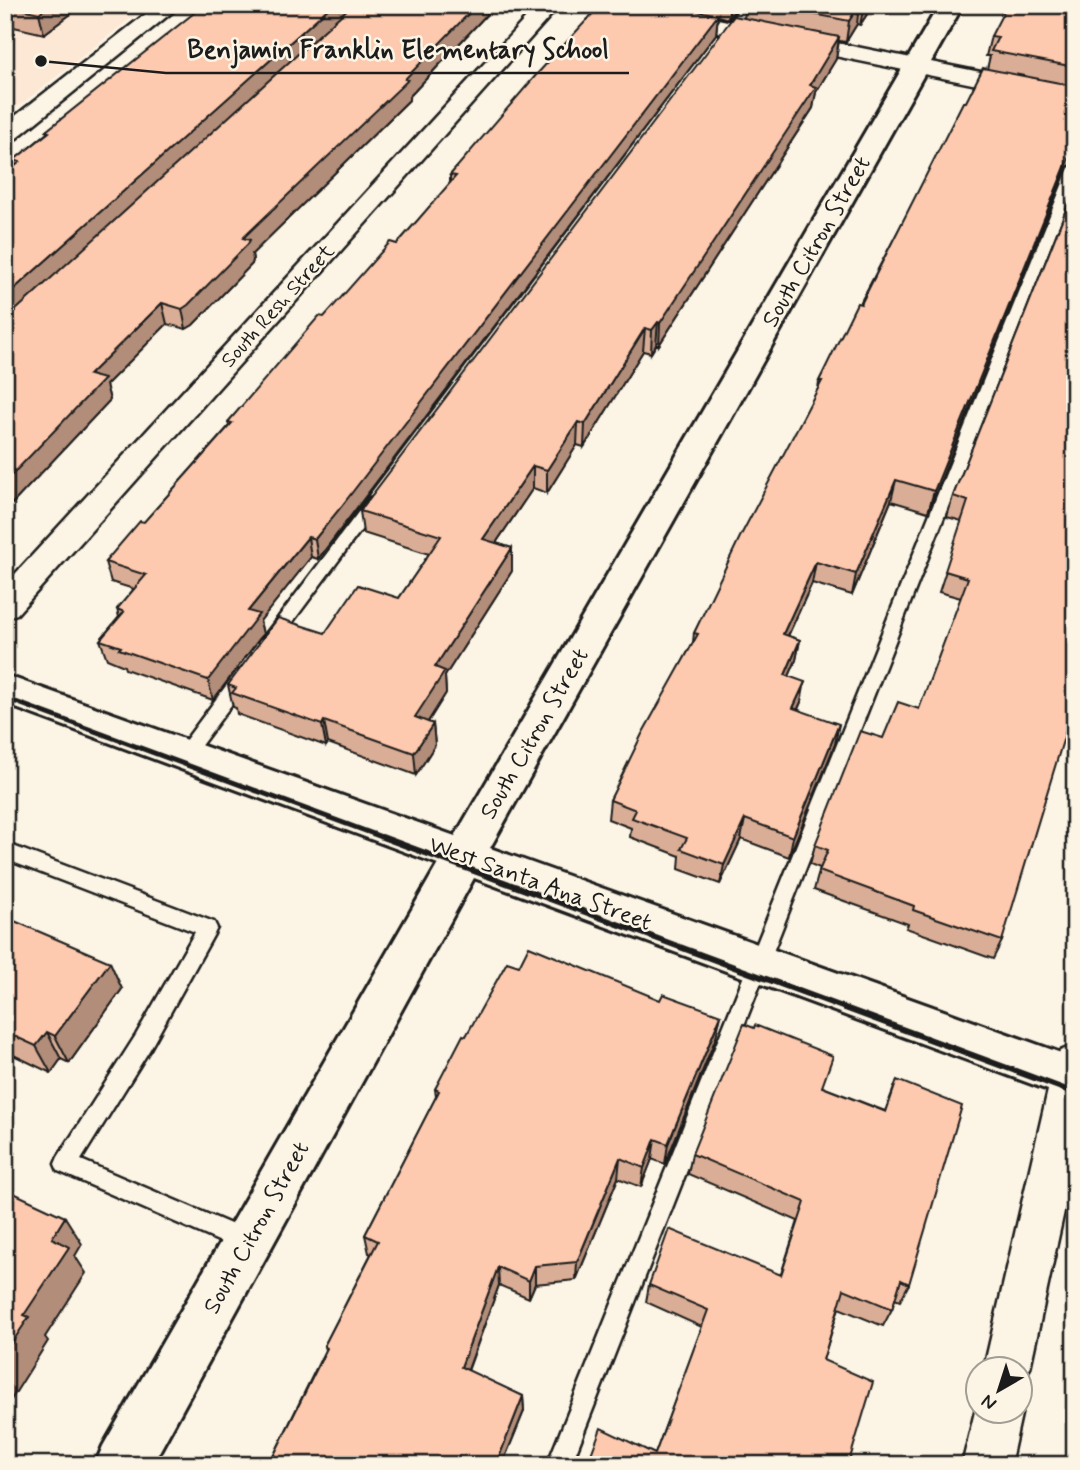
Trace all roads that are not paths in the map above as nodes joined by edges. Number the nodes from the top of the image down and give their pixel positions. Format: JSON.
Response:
{"nodes":[{"id":1,"x":171,"y":5,"type":"edge"},
{"id":2,"x":550,"y":5,"type":"edge"},
{"id":3,"x":615,"y":5,"type":"edge"},
{"id":4,"x":748,"y":5,"type":"edge"},
{"id":5,"x":951,"y":5,"type":"edge"},
{"id":6,"x":730,"y":29,"type":"junction"},
{"id":7,"x":714,"y":51,"type":"edge"},
{"id":8,"x":918,"y":66,"type":"junction"},
{"id":9,"x":1075,"y":98,"type":"edge"},
{"id":10,"x":5,"y":136,"type":"edge"},
{"id":11,"x":1075,"y":168,"type":"edge"},
{"id":12,"x":386,"y":486,"type":"edge"},
{"id":13,"x":5,"y":606,"type":"edge"},
{"id":14,"x":5,"y":688,"type":"edge"},
{"id":15,"x":185,"y":754,"type":"junction"},
{"id":16,"x":5,"y":851,"type":"edge"},
{"id":17,"x":465,"y":856,"type":"junction"},
{"id":18,"x":759,"y":964,"type":"junction"},
{"id":19,"x":1074,"y":1074,"type":"edge"},
{"id":20,"x":249,"y":1243,"type":"junction"},
{"id":21,"x":1010,"y":1354,"type":"edge"},
{"id":22,"x":995,"y":1424,"type":"edge"},
{"id":23,"x":122,"y":1465,"type":"edge"},
{"id":24,"x":559,"y":1465,"type":"edge"},
{"id":25,"x":986,"y":1465,"type":"edge"}],
"edges":[{"from":1,"to":10,"type":"street"},
{"from":2,"to":13,"type":"street","name":"South Resh Street"},
{"from":3,"to":6,"type":"street"},
{"from":4,"to":6,"type":"lane"},
{"from":5,"to":8,"type":"street","name":"South Citron Street"},
{"from":6,"to":7,"type":"lane"},
{"from":6,"to":8,"type":"street"},
{"from":8,"to":9,"type":"street"},
{"from":8,"to":17,"type":"street","name":"South Citron Street"},
{"from":11,"to":18,"type":"lane"},
{"from":12,"to":15,"type":"lane"},
{"from":14,"to":15,"type":"street","name":"West Santa Ana Street"},
{"from":15,"to":17,"type":"street","name":"West Santa Ana Street"},
{"from":16,"to":20,"type":"lane"},
{"from":17,"to":18,"type":"street","name":"West Santa Ana Street"},
{"from":17,"to":20,"type":"street","name":"South Citron Street"},
{"from":18,"to":19,"type":"street","name":"West Santa Ana Street"},
{"from":18,"to":24,"type":"lane"},
{"from":19,"to":21,"type":"street"},
{"from":20,"to":23,"type":"street","name":"South Citron Street"},
{"from":22,"to":25,"type":"street"}]}
